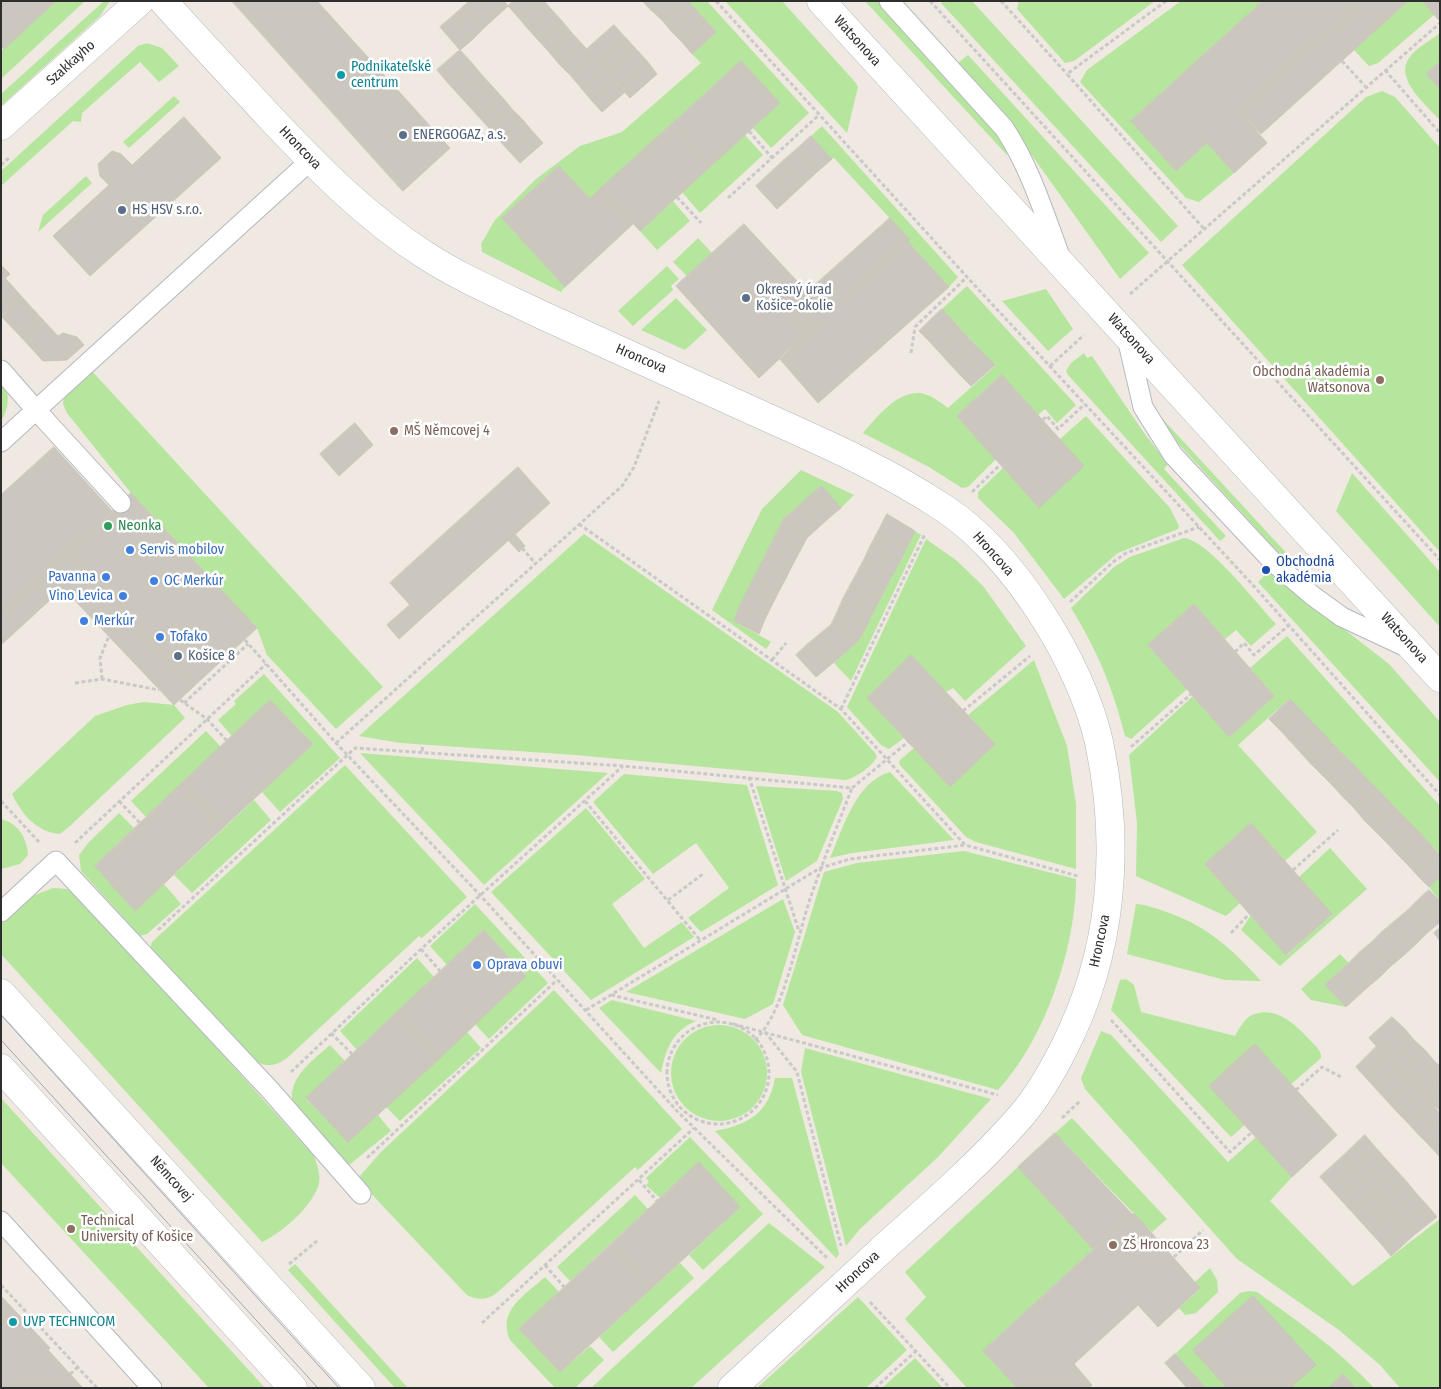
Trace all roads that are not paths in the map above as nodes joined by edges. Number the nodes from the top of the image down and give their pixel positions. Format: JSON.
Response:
{"nodes":[{"id":1,"x":140,"y":1,"type":"edge"},
{"id":2,"x":163,"y":1,"type":"edge"},
{"id":3,"x":821,"y":1,"type":"edge"},
{"id":4,"x":889,"y":1,"type":"edge"},
{"id":5,"x":1,"y":126,"type":"edge"},
{"id":6,"x":311,"y":160,"type":"junction"},
{"id":7,"x":1063,"y":265,"type":"junction"},
{"id":8,"x":1126,"y":334,"type":"junction"},
{"id":9,"x":1,"y":370,"type":"edge"},
{"id":10,"x":36,"y":410,"type":"junction"},
{"id":11,"x":1,"y":442,"type":"edge"},
{"id":12,"x":120,"y":503,"type":"dead end"},
{"id":13,"x":1415,"y":651,"type":"junction"},
{"id":14,"x":1440,"y":678,"type":"edge"},
{"id":15,"x":1,"y":912,"type":"edge"},
{"id":16,"x":1,"y":993,"type":"edge"},
{"id":17,"x":1,"y":1068,"type":"edge"},
{"id":18,"x":362,"y":1194,"type":"dead end"},
{"id":19,"x":1,"y":1221,"type":"edge"},
{"id":20,"x":152,"y":1388,"type":"edge"},
{"id":21,"x":293,"y":1388,"type":"edge"},
{"id":22,"x":361,"y":1388,"type":"edge"},
{"id":23,"x":732,"y":1388,"type":"edge"}],
"edges":[{"from":1,"to":5,"type":"street","name":"Szakkayho"},
{"from":2,"to":6,"type":"street","name":"Hroncova"},
{"from":3,"to":7,"type":"street","name":"Watsonova"},
{"from":4,"to":7,"type":"lane"},
{"from":6,"to":10,"type":"lane"},
{"from":6,"to":23,"type":"street","name":"Hroncova"},
{"from":7,"to":8,"type":"street","name":"Watsonova"},
{"from":8,"to":13,"type":"street","name":"Watsonova"},
{"from":8,"to":13,"type":"lane"},
{"from":9,"to":10,"type":"lane"},
{"from":10,"to":11,"type":"lane"},
{"from":10,"to":12,"type":"lane"},
{"from":13,"to":14,"type":"street","name":"Watsonova"},
{"from":15,"to":18,"type":"lane"},
{"from":16,"to":22,"type":"street","name":"Němcovej"},
{"from":17,"to":21,"type":"street"},
{"from":19,"to":20,"type":"lane"}]}
